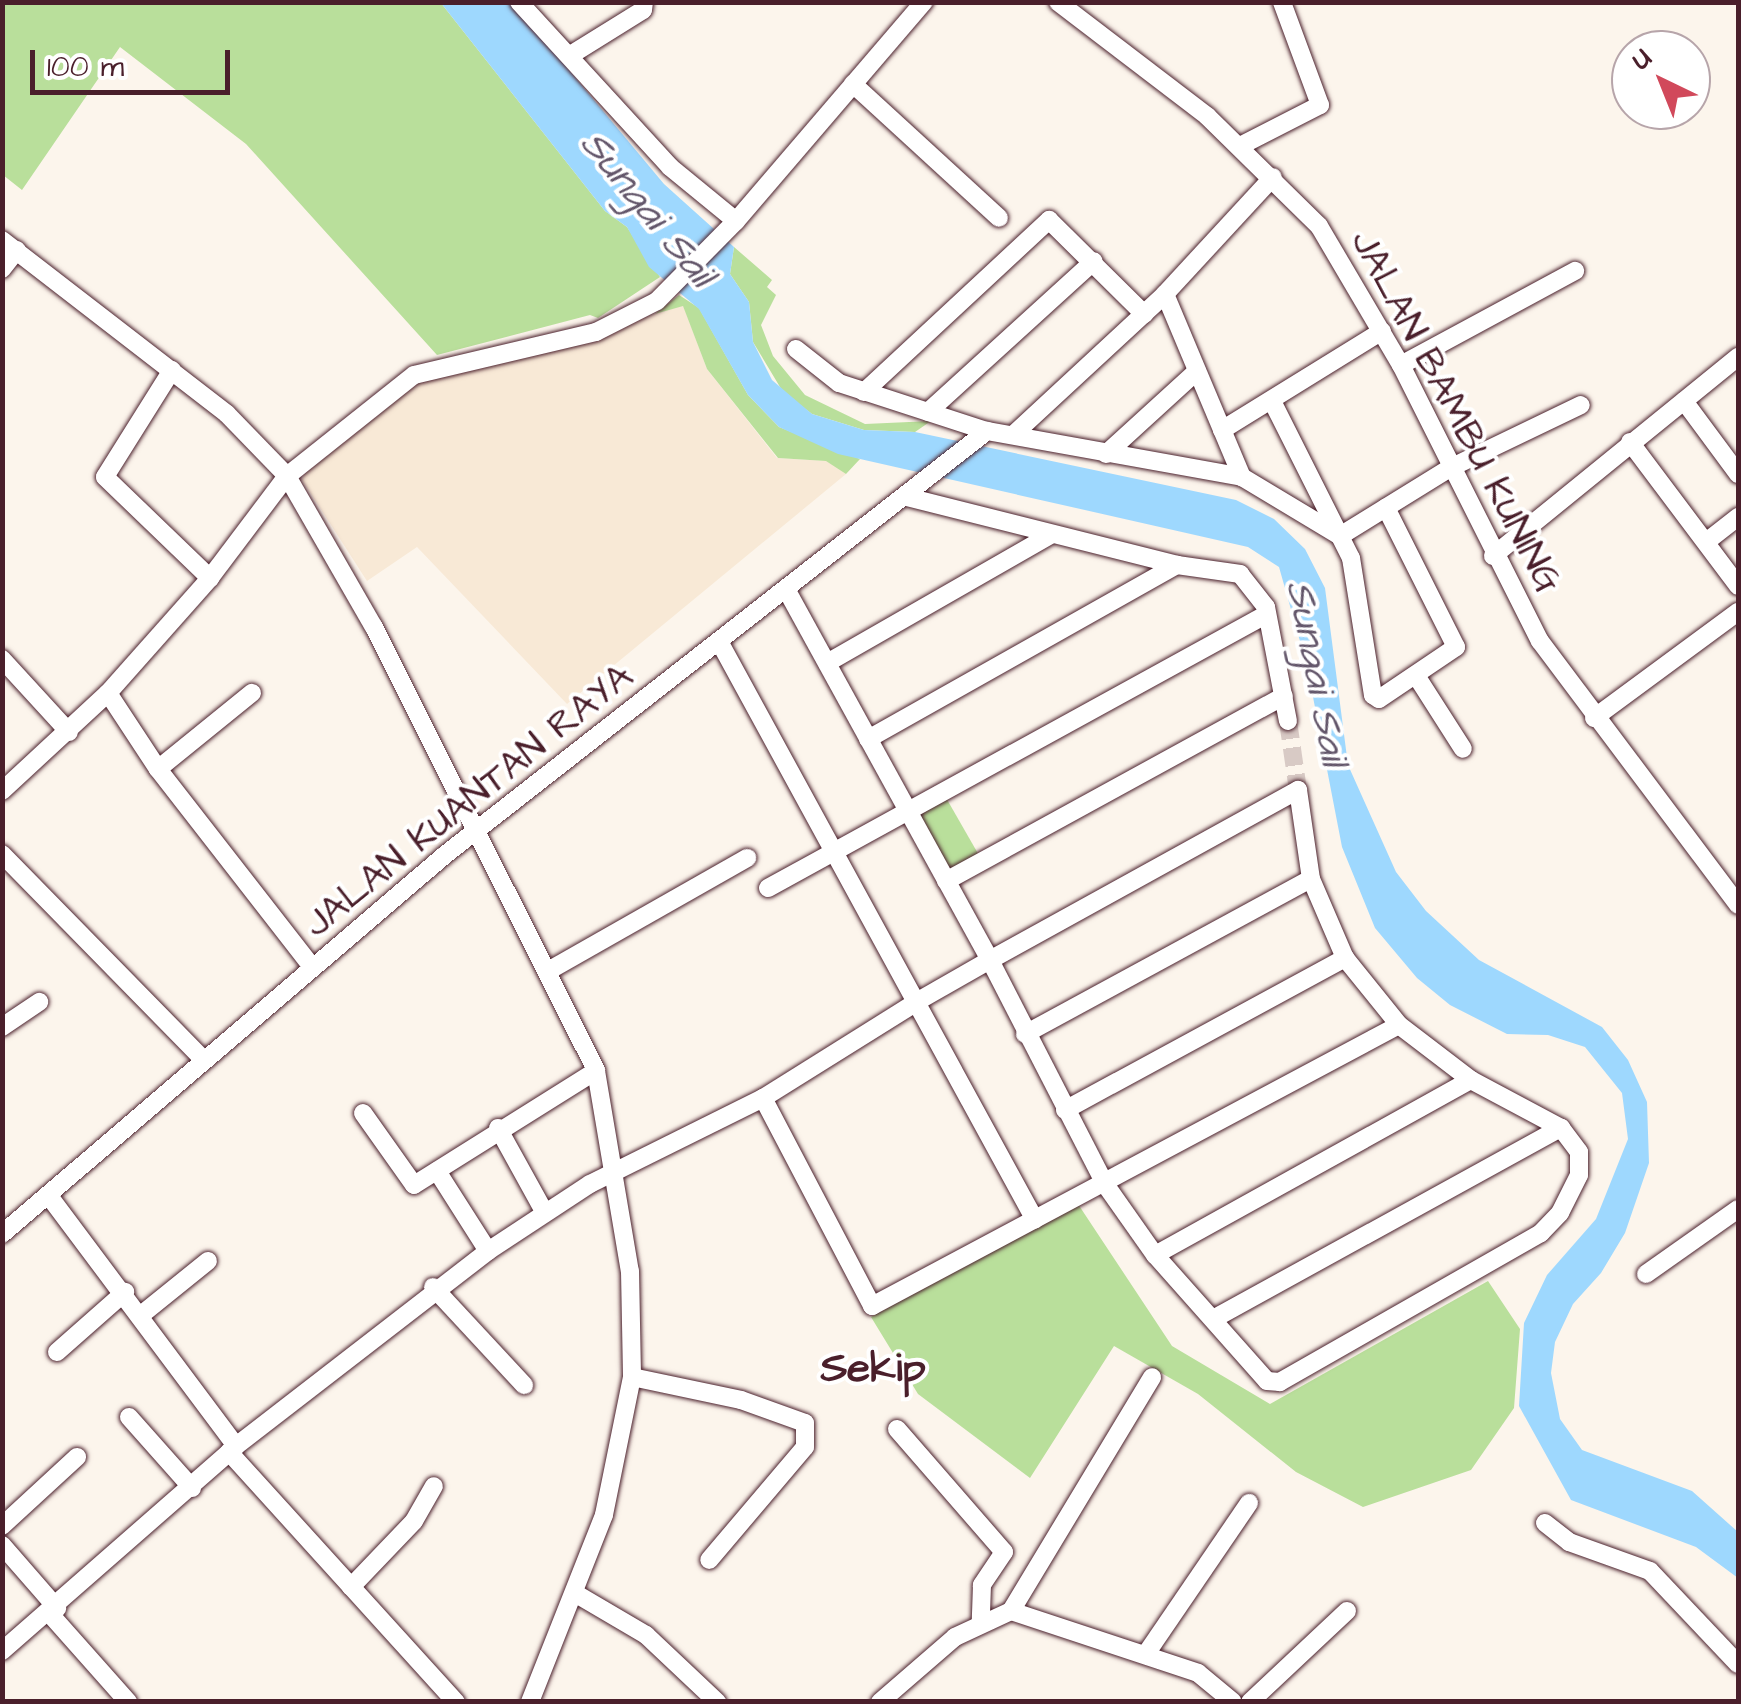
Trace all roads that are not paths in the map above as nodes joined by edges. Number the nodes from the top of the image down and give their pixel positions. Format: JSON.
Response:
{"nodes":[{"id":1,"x":519,"y":2,"type":"edge"},
{"id":2,"x":644,"y":2,"type":"edge"},
{"id":3,"x":924,"y":2,"type":"edge"},
{"id":4,"x":1058,"y":2,"type":"edge"},
{"id":5,"x":1282,"y":2,"type":"edge"},
{"id":6,"x":569,"y":56,"type":"junction"},
{"id":7,"x":853,"y":84,"type":"junction"},
{"id":8,"x":1240,"y":146,"type":"junction"},
{"id":9,"x":1273,"y":177,"type":"junction"},
{"id":10,"x":998,"y":218,"type":"dead end"},
{"id":11,"x":732,"y":226,"type":"junction"},
{"id":12,"x":10,"y":245,"type":"edge"},
{"id":13,"x":1094,"y":262,"type":"junction"},
{"id":14,"x":2,"y":269,"type":"edge"},
{"id":15,"x":1576,"y":271,"type":"dead end"},
{"id":16,"x":1165,"y":294,"type":"junction"},
{"id":17,"x":1144,"y":314,"type":"junction"},
{"id":18,"x":1382,"y":331,"type":"junction"},
{"id":19,"x":796,"y":349,"type":"dead end"},
{"id":20,"x":1738,"y":358,"type":"edge"},
{"id":21,"x":1401,"y":364,"type":"junction"},
{"id":22,"x":172,"y":370,"type":"junction"},
{"id":23,"x":1197,"y":371,"type":"junction"},
{"id":24,"x":864,"y":392,"type":"junction"},
{"id":25,"x":1272,"y":401,"type":"junction"},
{"id":26,"x":1684,"y":401,"type":"junction"},
{"id":27,"x":1581,"y":405,"type":"dead end"},
{"id":28,"x":928,"y":412,"type":"junction"},
{"id":29,"x":1222,"y":430,"type":"junction"},
{"id":30,"x":983,"y":434,"type":"junction"},
{"id":31,"x":1013,"y":436,"type":"junction"},
{"id":32,"x":1630,"y":442,"type":"junction"},
{"id":33,"x":1106,"y":454,"type":"junction"},
{"id":34,"x":1450,"y":468,"type":"junction"},
{"id":35,"x":1738,"y":474,"type":"edge"},
{"id":36,"x":287,"y":476,"type":"junction"},
{"id":37,"x":1242,"y":478,"type":"junction"},
{"id":38,"x":908,"y":497,"type":"junction"},
{"id":39,"x":1386,"y":508,"type":"junction"},
{"id":40,"x":1738,"y":517,"type":"edge"},
{"id":41,"x":1052,"y":534,"type":"junction"},
{"id":42,"x":1340,"y":536,"type":"junction"},
{"id":43,"x":1706,"y":542,"type":"junction"},
{"id":44,"x":1494,"y":556,"type":"junction"},
{"id":45,"x":1176,"y":565,"type":"junction"},
{"id":46,"x":210,"y":578,"type":"junction"},
{"id":47,"x":1738,"y":586,"type":"edge"},
{"id":48,"x":787,"y":590,"type":"junction"},
{"id":49,"x":1738,"y":612,"type":"edge"},
{"id":50,"x":1267,"y":614,"type":"junction"},
{"id":51,"x":720,"y":643,"type":"junction"},
{"id":52,"x":2,"y":659,"type":"edge"},
{"id":53,"x":827,"y":663,"type":"junction"},
{"id":54,"x":1417,"y":676,"type":"junction"},
{"id":55,"x":252,"y":693,"type":"dead end"},
{"id":56,"x":108,"y":694,"type":"junction"},
{"id":57,"x":1284,"y":696,"type":"junction"},
{"id":58,"x":1594,"y":718,"type":"junction"},
{"id":59,"x":1288,"y":721,"type":"tunnel mouth"},
{"id":60,"x":69,"y":732,"type":"junction"},
{"id":61,"x":868,"y":739,"type":"junction"},
{"id":62,"x":1463,"y":748,"type":"dead end"},
{"id":63,"x":158,"y":769,"type":"junction"},
{"id":64,"x":2,"y":791,"type":"edge"},
{"id":65,"x":908,"y":811,"type":"junction"},
{"id":66,"x":480,"y":830,"type":"junction"},
{"id":67,"x":836,"y":851,"type":"junction"},
{"id":68,"x":2,"y":854,"type":"edge"},
{"id":69,"x":747,"y":858,"type":"dead end"},
{"id":70,"x":1312,"y":879,"type":"junction"},
{"id":71,"x":946,"y":881,"type":"junction"},
{"id":72,"x":768,"y":888,"type":"dead end"},
{"id":73,"x":1738,"y":905,"type":"edge"},
{"id":74,"x":1345,"y":958,"type":"junction"},
{"id":75,"x":990,"y":960,"type":"junction"},
{"id":76,"x":313,"y":968,"type":"junction"},
{"id":77,"x":550,"y":970,"type":"junction"},
{"id":78,"x":918,"y":1001,"type":"junction"},
{"id":79,"x":39,"y":1002,"type":"dead end"},
{"id":80,"x":5,"y":1020,"type":"edge"},
{"id":81,"x":1399,"y":1026,"type":"junction"},
{"id":82,"x":1025,"y":1034,"type":"junction"},
{"id":83,"x":203,"y":1059,"type":"junction"},
{"id":84,"x":596,"y":1071,"type":"junction"},
{"id":85,"x":1472,"y":1080,"type":"junction"},
{"id":86,"x":764,"y":1098,"type":"junction"},
{"id":87,"x":1065,"y":1110,"type":"junction"},
{"id":88,"x":363,"y":1112,"type":"dead end"},
{"id":89,"x":498,"y":1128,"type":"junction"},
{"id":90,"x":1562,"y":1128,"type":"junction"},
{"id":91,"x":437,"y":1171,"type":"junction"},
{"id":92,"x":617,"y":1171,"type":"junction"},
{"id":93,"x":1105,"y":1184,"type":"junction"},
{"id":94,"x":49,"y":1196,"type":"junction"},
{"id":95,"x":1738,"y":1208,"type":"edge"},
{"id":96,"x":545,"y":1213,"type":"junction"},
{"id":97,"x":1035,"y":1220,"type":"junction"},
{"id":98,"x":2,"y":1234,"type":"edge"},
{"id":99,"x":488,"y":1250,"type":"junction"},
{"id":100,"x":1155,"y":1255,"type":"junction"},
{"id":101,"x":208,"y":1261,"type":"dead end"},
{"id":102,"x":1646,"y":1274,"type":"dead end"},
{"id":103,"x":434,"y":1287,"type":"junction"},
{"id":104,"x":125,"y":1292,"type":"junction"},
{"id":105,"x":141,"y":1315,"type":"junction"},
{"id":106,"x":1214,"y":1318,"type":"junction"},
{"id":107,"x":57,"y":1352,"type":"dead end"},
{"id":108,"x":632,"y":1377,"type":"junction"},
{"id":109,"x":1152,"y":1377,"type":"dead end"},
{"id":110,"x":524,"y":1386,"type":"dead end"},
{"id":111,"x":130,"y":1417,"type":"dead end"},
{"id":112,"x":896,"y":1429,"type":"dead end"},
{"id":113,"x":232,"y":1449,"type":"junction"},
{"id":114,"x":77,"y":1456,"type":"dead end"},
{"id":115,"x":434,"y":1486,"type":"dead end"},
{"id":116,"x":192,"y":1488,"type":"junction"},
{"id":117,"x":1249,"y":1503,"type":"dead end"},
{"id":118,"x":1545,"y":1523,"type":"dead end"},
{"id":119,"x":2,"y":1526,"type":"edge"},
{"id":120,"x":2,"y":1545,"type":"edge"},
{"id":121,"x":709,"y":1560,"type":"dead end"},
{"id":122,"x":351,"y":1586,"type":"junction"},
{"id":123,"x":578,"y":1595,"type":"junction"},
{"id":124,"x":53,"y":1611,"type":"junction"},
{"id":125,"x":1011,"y":1611,"type":"junction"},
{"id":126,"x":1347,"y":1611,"type":"dead end"},
{"id":127,"x":980,"y":1621,"type":"junction"},
{"id":128,"x":2,"y":1651,"type":"edge"},
{"id":129,"x":1146,"y":1654,"type":"junction"},
{"id":130,"x":1738,"y":1664,"type":"edge"},
{"id":131,"x":125,"y":1700,"type":"edge"},
{"id":132,"x":456,"y":1702,"type":"edge"},
{"id":133,"x":530,"y":1702,"type":"edge"},
{"id":134,"x":717,"y":1702,"type":"edge"},
{"id":135,"x":880,"y":1702,"type":"edge"},
{"id":136,"x":1234,"y":1702,"type":"edge"},
{"id":137,"x":1250,"y":1702,"type":"edge"}],
"edges":[{"from":1,"to":6,"type":"street"},
{"from":2,"to":6,"type":"street"},
{"from":3,"to":7,"type":"street"},
{"from":4,"to":8,"type":"street","name":"JALAN BAMBU KUNING"},
{"from":5,"to":8,"type":"street"},
{"from":6,"to":11,"type":"street"},
{"from":7,"to":10,"type":"street"},
{"from":7,"to":11,"type":"street"},
{"from":8,"to":9,"type":"street","name":"JALAN BAMBU KUNING"},
{"from":9,"to":16,"type":"street"},
{"from":9,"to":18,"type":"street","name":"JALAN BAMBU KUNING"},
{"from":11,"to":36,"type":"street"},
{"from":12,"to":14,"type":"street"},
{"from":12,"to":22,"type":"street"},
{"from":13,"to":17,"type":"street"},
{"from":13,"to":24,"type":"street"},
{"from":13,"to":28,"type":"street"},
{"from":15,"to":21,"type":"street"},
{"from":16,"to":17,"type":"street"},
{"from":16,"to":23,"type":"street"},
{"from":17,"to":31,"type":"street"},
{"from":18,"to":21,"type":"street","name":"JALAN BAMBU KUNING"},
{"from":18,"to":25,"type":"street"},
{"from":19,"to":24,"type":"street"},
{"from":20,"to":26,"type":"street"},
{"from":21,"to":34,"type":"street","name":"JALAN BAMBU KUNING"},
{"from":22,"to":36,"type":"street"},
{"from":22,"to":46,"type":"street"},
{"from":23,"to":29,"type":"street"},
{"from":23,"to":33,"type":"street"},
{"from":24,"to":28,"type":"street"},
{"from":25,"to":29,"type":"street"},
{"from":25,"to":42,"type":"street"},
{"from":26,"to":32,"type":"street"},
{"from":26,"to":35,"type":"street"},
{"from":27,"to":34,"type":"street"},
{"from":28,"to":30,"type":"street"},
{"from":29,"to":37,"type":"street"},
{"from":30,"to":31,"type":"street"},
{"from":30,"to":38,"type":"street","name":"JALAN KUANTAN RAYA"},
{"from":31,"to":33,"type":"street"},
{"from":32,"to":43,"type":"street"},
{"from":32,"to":44,"type":"street"},
{"from":33,"to":37,"type":"street"},
{"from":34,"to":39,"type":"street"},
{"from":34,"to":44,"type":"street","name":"JALAN BAMBU KUNING"},
{"from":36,"to":46,"type":"street"},
{"from":36,"to":66,"type":"street"},
{"from":37,"to":42,"type":"street"},
{"from":38,"to":41,"type":"street"},
{"from":38,"to":48,"type":"street","name":"JALAN KUANTAN RAYA"},
{"from":39,"to":42,"type":"street"},
{"from":39,"to":54,"type":"street"},
{"from":40,"to":43,"type":"street"},
{"from":41,"to":45,"type":"street"},
{"from":41,"to":53,"type":"street"},
{"from":42,"to":54,"type":"street"},
{"from":43,"to":47,"type":"street"},
{"from":44,"to":58,"type":"street","name":"JALAN BAMBU KUNING"},
{"from":45,"to":50,"type":"street"},
{"from":45,"to":61,"type":"street"},
{"from":46,"to":56,"type":"street"},
{"from":48,"to":51,"type":"street","name":"JALAN KUANTAN RAYA"},
{"from":48,"to":53,"type":"street"},
{"from":49,"to":58,"type":"street"},
{"from":50,"to":57,"type":"street"},
{"from":50,"to":65,"type":"street"},
{"from":51,"to":66,"type":"street","name":"JALAN KUANTAN RAYA"},
{"from":51,"to":67,"type":"street"},
{"from":52,"to":60,"type":"street"},
{"from":53,"to":61,"type":"street"},
{"from":54,"to":62,"type":"street"},
{"from":55,"to":63,"type":"street"},
{"from":56,"to":60,"type":"street"},
{"from":56,"to":63,"type":"street"},
{"from":57,"to":59,"type":"street"},
{"from":57,"to":71,"type":"street"},
{"from":58,"to":73,"type":"street","name":"JALAN BAMBU KUNING"},
{"from":60,"to":64,"type":"street"},
{"from":61,"to":65,"type":"street"},
{"from":63,"to":76,"type":"street"},
{"from":65,"to":67,"type":"street"},
{"from":65,"to":71,"type":"street"},
{"from":66,"to":76,"type":"street","name":"JALAN KUANTAN RAYA"},
{"from":66,"to":77,"type":"street"},
{"from":67,"to":72,"type":"street"},
{"from":67,"to":78,"type":"street"},
{"from":68,"to":83,"type":"street"},
{"from":69,"to":77,"type":"street"},
{"from":70,"to":74,"type":"street"},
{"from":70,"to":75,"type":"street"},
{"from":70,"to":82,"type":"street"},
{"from":71,"to":75,"type":"street"},
{"from":74,"to":81,"type":"street"},
{"from":74,"to":87,"type":"street"},
{"from":75,"to":78,"type":"street"},
{"from":75,"to":82,"type":"street"},
{"from":76,"to":83,"type":"street","name":"JALAN KUANTAN RAYA"},
{"from":77,"to":84,"type":"street"},
{"from":78,"to":86,"type":"street"},
{"from":78,"to":97,"type":"street"},
{"from":79,"to":80,"type":"street"},
{"from":81,"to":85,"type":"street"},
{"from":81,"to":93,"type":"street"},
{"from":82,"to":87,"type":"street"},
{"from":83,"to":94,"type":"street","name":"JALAN KUANTAN RAYA"},
{"from":84,"to":89,"type":"street"},
{"from":84,"to":92,"type":"street"},
{"from":85,"to":90,"type":"street"},
{"from":85,"to":100,"type":"street"},
{"from":86,"to":92,"type":"street"},
{"from":86,"to":97,"type":"street"},
{"from":87,"to":93,"type":"street"},
{"from":88,"to":91,"type":"street"},
{"from":89,"to":91,"type":"street"},
{"from":89,"to":96,"type":"street"},
{"from":90,"to":106,"type":"street"},
{"from":90,"to":106,"type":"street"},
{"from":91,"to":99,"type":"street"},
{"from":92,"to":96,"type":"street"},
{"from":92,"to":108,"type":"street"},
{"from":93,"to":97,"type":"street"},
{"from":93,"to":100,"type":"street"},
{"from":94,"to":98,"type":"street","name":"JALAN KUANTAN RAYA"},
{"from":94,"to":104,"type":"street"},
{"from":95,"to":102,"type":"street"},
{"from":96,"to":99,"type":"street"},
{"from":99,"to":103,"type":"street"},
{"from":100,"to":106,"type":"street"},
{"from":101,"to":105,"type":"street"},
{"from":103,"to":110,"type":"street"},
{"from":103,"to":113,"type":"street"},
{"from":104,"to":105,"type":"street"},
{"from":104,"to":107,"type":"street"},
{"from":105,"to":113,"type":"street"},
{"from":108,"to":121,"type":"street"},
{"from":108,"to":123,"type":"street"},
{"from":109,"to":125,"type":"street"},
{"from":111,"to":116,"type":"street"},
{"from":112,"to":127,"type":"street"},
{"from":113,"to":116,"type":"street"},
{"from":113,"to":122,"type":"street"},
{"from":114,"to":119,"type":"street"},
{"from":115,"to":122,"type":"street"},
{"from":116,"to":124,"type":"street"},
{"from":117,"to":129,"type":"street"},
{"from":118,"to":130,"type":"street"},
{"from":120,"to":124,"type":"street"},
{"from":122,"to":132,"type":"street"},
{"from":123,"to":133,"type":"street"},
{"from":123,"to":134,"type":"street"},
{"from":124,"to":128,"type":"street"},
{"from":124,"to":131,"type":"street"},
{"from":125,"to":127,"type":"street"},
{"from":125,"to":129,"type":"street"},
{"from":126,"to":137,"type":"street"},
{"from":127,"to":135,"type":"street"},
{"from":129,"to":136,"type":"street"}]}
